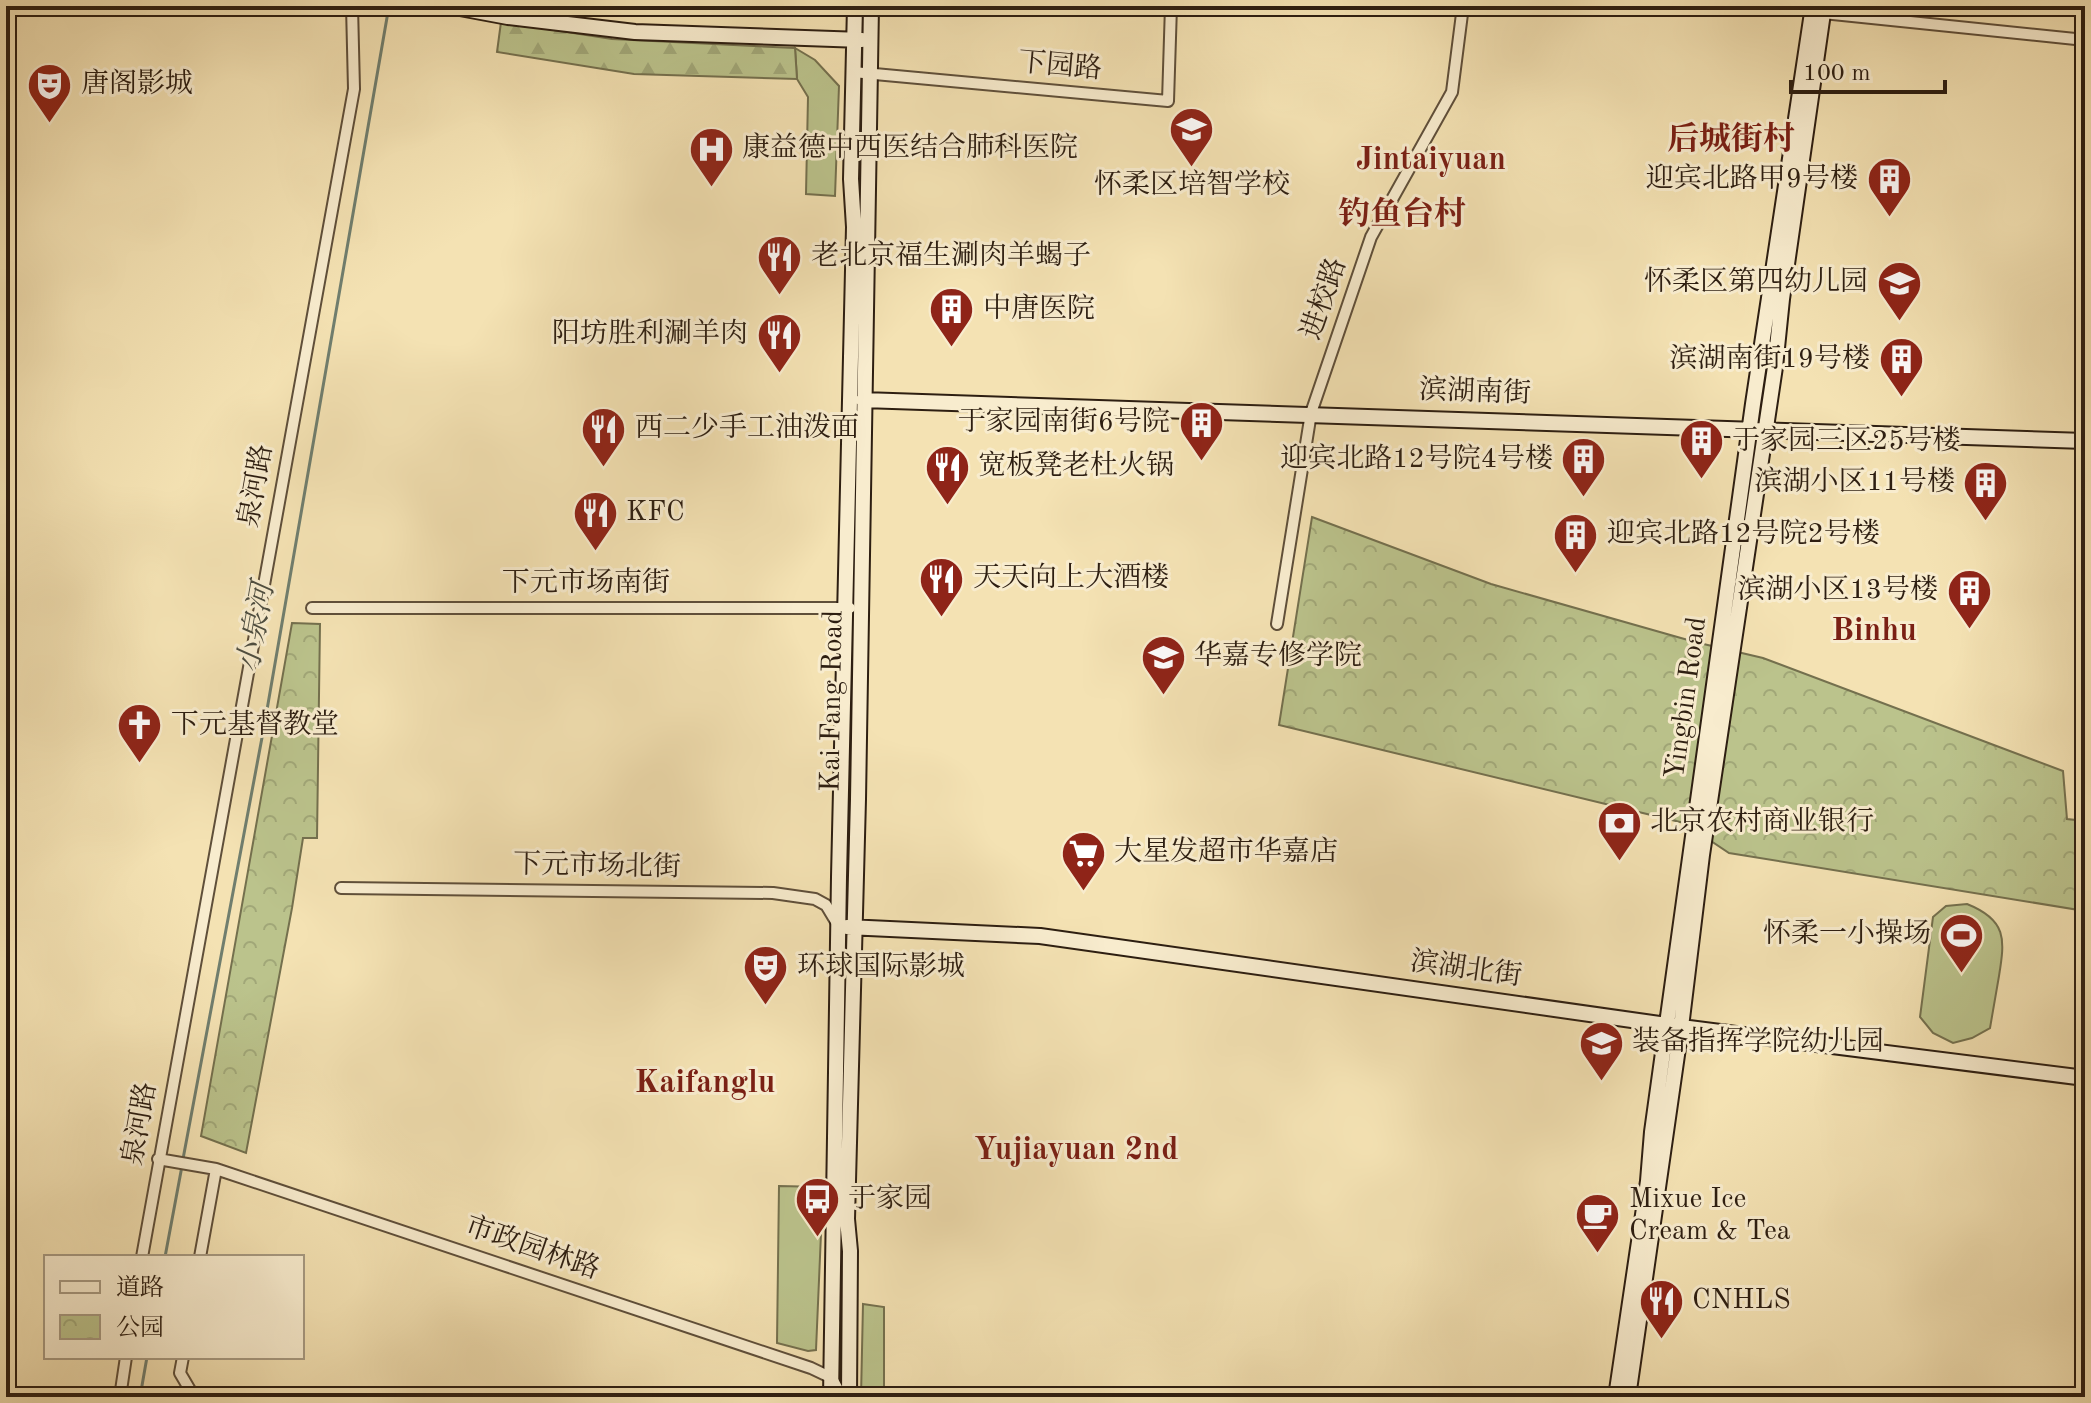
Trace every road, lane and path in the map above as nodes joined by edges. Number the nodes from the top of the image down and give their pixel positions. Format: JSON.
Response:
{"nodes":[{"id":1,"x":352,"y":6,"type":"edge"},
{"id":2,"x":449,"y":6,"type":"edge"},
{"id":3,"x":855,"y":6,"type":"edge"},
{"id":4,"x":871,"y":6,"type":"edge"},
{"id":5,"x":1171,"y":6,"type":"edge"},
{"id":6,"x":1463,"y":6,"type":"edge"},
{"id":7,"x":1820,"y":8,"type":"edge"},
{"id":8,"x":855,"y":40,"type":"junction"},
{"id":9,"x":2085,"y":40,"type":"edge"},
{"id":10,"x":870,"y":41,"type":"junction"},
{"id":11,"x":861,"y":73,"type":"junction"},
{"id":12,"x":863,"y":400,"type":"junction"},
{"id":13,"x":1311,"y":413,"type":"junction"},
{"id":14,"x":1750,"y":430,"type":"junction"},
{"id":15,"x":1766,"y":431,"type":"junction"},
{"id":16,"x":2085,"y":441,"type":"edge"},
{"id":17,"x":312,"y":608,"type":"dead end"},
{"id":18,"x":852,"y":608,"type":"junction"},
{"id":19,"x":1277,"y":624,"type":"dead end"},
{"id":20,"x":341,"y":888,"type":"dead end"},
{"id":21,"x":846,"y":927,"type":"junction"},
{"id":22,"x":1674,"y":1026,"type":"junction"},
{"id":23,"x":2085,"y":1078,"type":"edge"},
{"id":24,"x":158,"y":1159,"type":"junction"},
{"id":25,"x":216,"y":1169,"type":"junction"},
{"id":26,"x":142,"y":1255,"type":"edge"},
{"id":27,"x":200,"y":1255,"type":"edge"},
{"id":28,"x":126,"y":1359,"type":"edge"},
{"id":29,"x":183,"y":1359,"type":"edge"},
{"id":30,"x":832,"y":1378,"type":"junction"},
{"id":31,"x":190,"y":1390,"type":"dead end"},
{"id":32,"x":120,"y":1397,"type":"edge"},
{"id":33,"x":831,"y":1397,"type":"edge"},
{"id":34,"x":842,"y":1397,"type":"edge"},
{"id":35,"x":849,"y":1397,"type":"edge"},
{"id":36,"x":1616,"y":1397,"type":"edge"},
{"id":37,"x":1628,"y":1397,"type":"edge"}],
"edges":[{"from":1,"to":24,"type":"street","name":"泉河路"},
{"from":2,"to":8,"type":"main road"},
{"from":3,"to":8,"type":"main road","name":"Kai Fang Road"},
{"from":4,"to":10,"type":"main road","name":"Kai Fang Road"},
{"from":5,"to":11,"type":"street","name":"下园路"},
{"from":6,"to":13,"type":"street","name":"进校路"},
{"from":7,"to":9,"type":"street"},
{"from":7,"to":14,"type":"main road","name":"Yingbin Road"},
{"from":7,"to":15,"type":"main road","name":"Yingbin Road"},
{"from":8,"to":10,"type":"main road"},
{"from":8,"to":11,"type":"main road","name":"Kai Fang Road"},
{"from":10,"to":11,"type":"main road","name":"Kai Fang Road"},
{"from":11,"to":12,"type":"main road","name":"Kai Fang Road"},
{"from":11,"to":18,"type":"main road","name":"Kai Fang Road"},
{"from":12,"to":13,"type":"main road","name":"滨湖南街"},
{"from":12,"to":18,"type":"main road","name":"Kai Fang Road"},
{"from":13,"to":14,"type":"main road","name":"滨湖南街"},
{"from":13,"to":19,"type":"street","name":"进校路"},
{"from":14,"to":15,"type":"main road","name":"滨湖南街"},
{"from":14,"to":22,"type":"main road","name":"Yingbin Road"},
{"from":15,"to":16,"type":"main road","name":"滨湖南街"},
{"from":15,"to":22,"type":"main road","name":"Yingbin Road"},
{"from":17,"to":18,"type":"street","name":"下元市场南街"},
{"from":18,"to":21,"type":"main road","name":"Kai Fang Road"},
{"from":20,"to":21,"type":"street","name":"下元市场北街"},
{"from":21,"to":22,"type":"main road","name":"滨湖北街"},
{"from":21,"to":30,"type":"main road","name":"Kai Fang Road"},
{"from":21,"to":35,"type":"main road","name":"Kai Fang Road"},
{"from":22,"to":23,"type":"main road","name":"滨湖北街"},
{"from":22,"to":36,"type":"main road","name":"Yingbin Road"},
{"from":22,"to":37,"type":"main road","name":"Yingbin Road"},
{"from":24,"to":25,"type":"street","name":"市政园林路"},
{"from":24,"to":26,"type":"street","name":"泉河路"},
{"from":25,"to":27,"type":"street"},
{"from":25,"to":30,"type":"street","name":"市政园林路"},
{"from":28,"to":32,"type":"street"},
{"from":29,"to":31,"type":"street"},
{"from":30,"to":33,"type":"main road","name":"Kai Fang Road"},
{"from":30,"to":34,"type":"street"}]}
